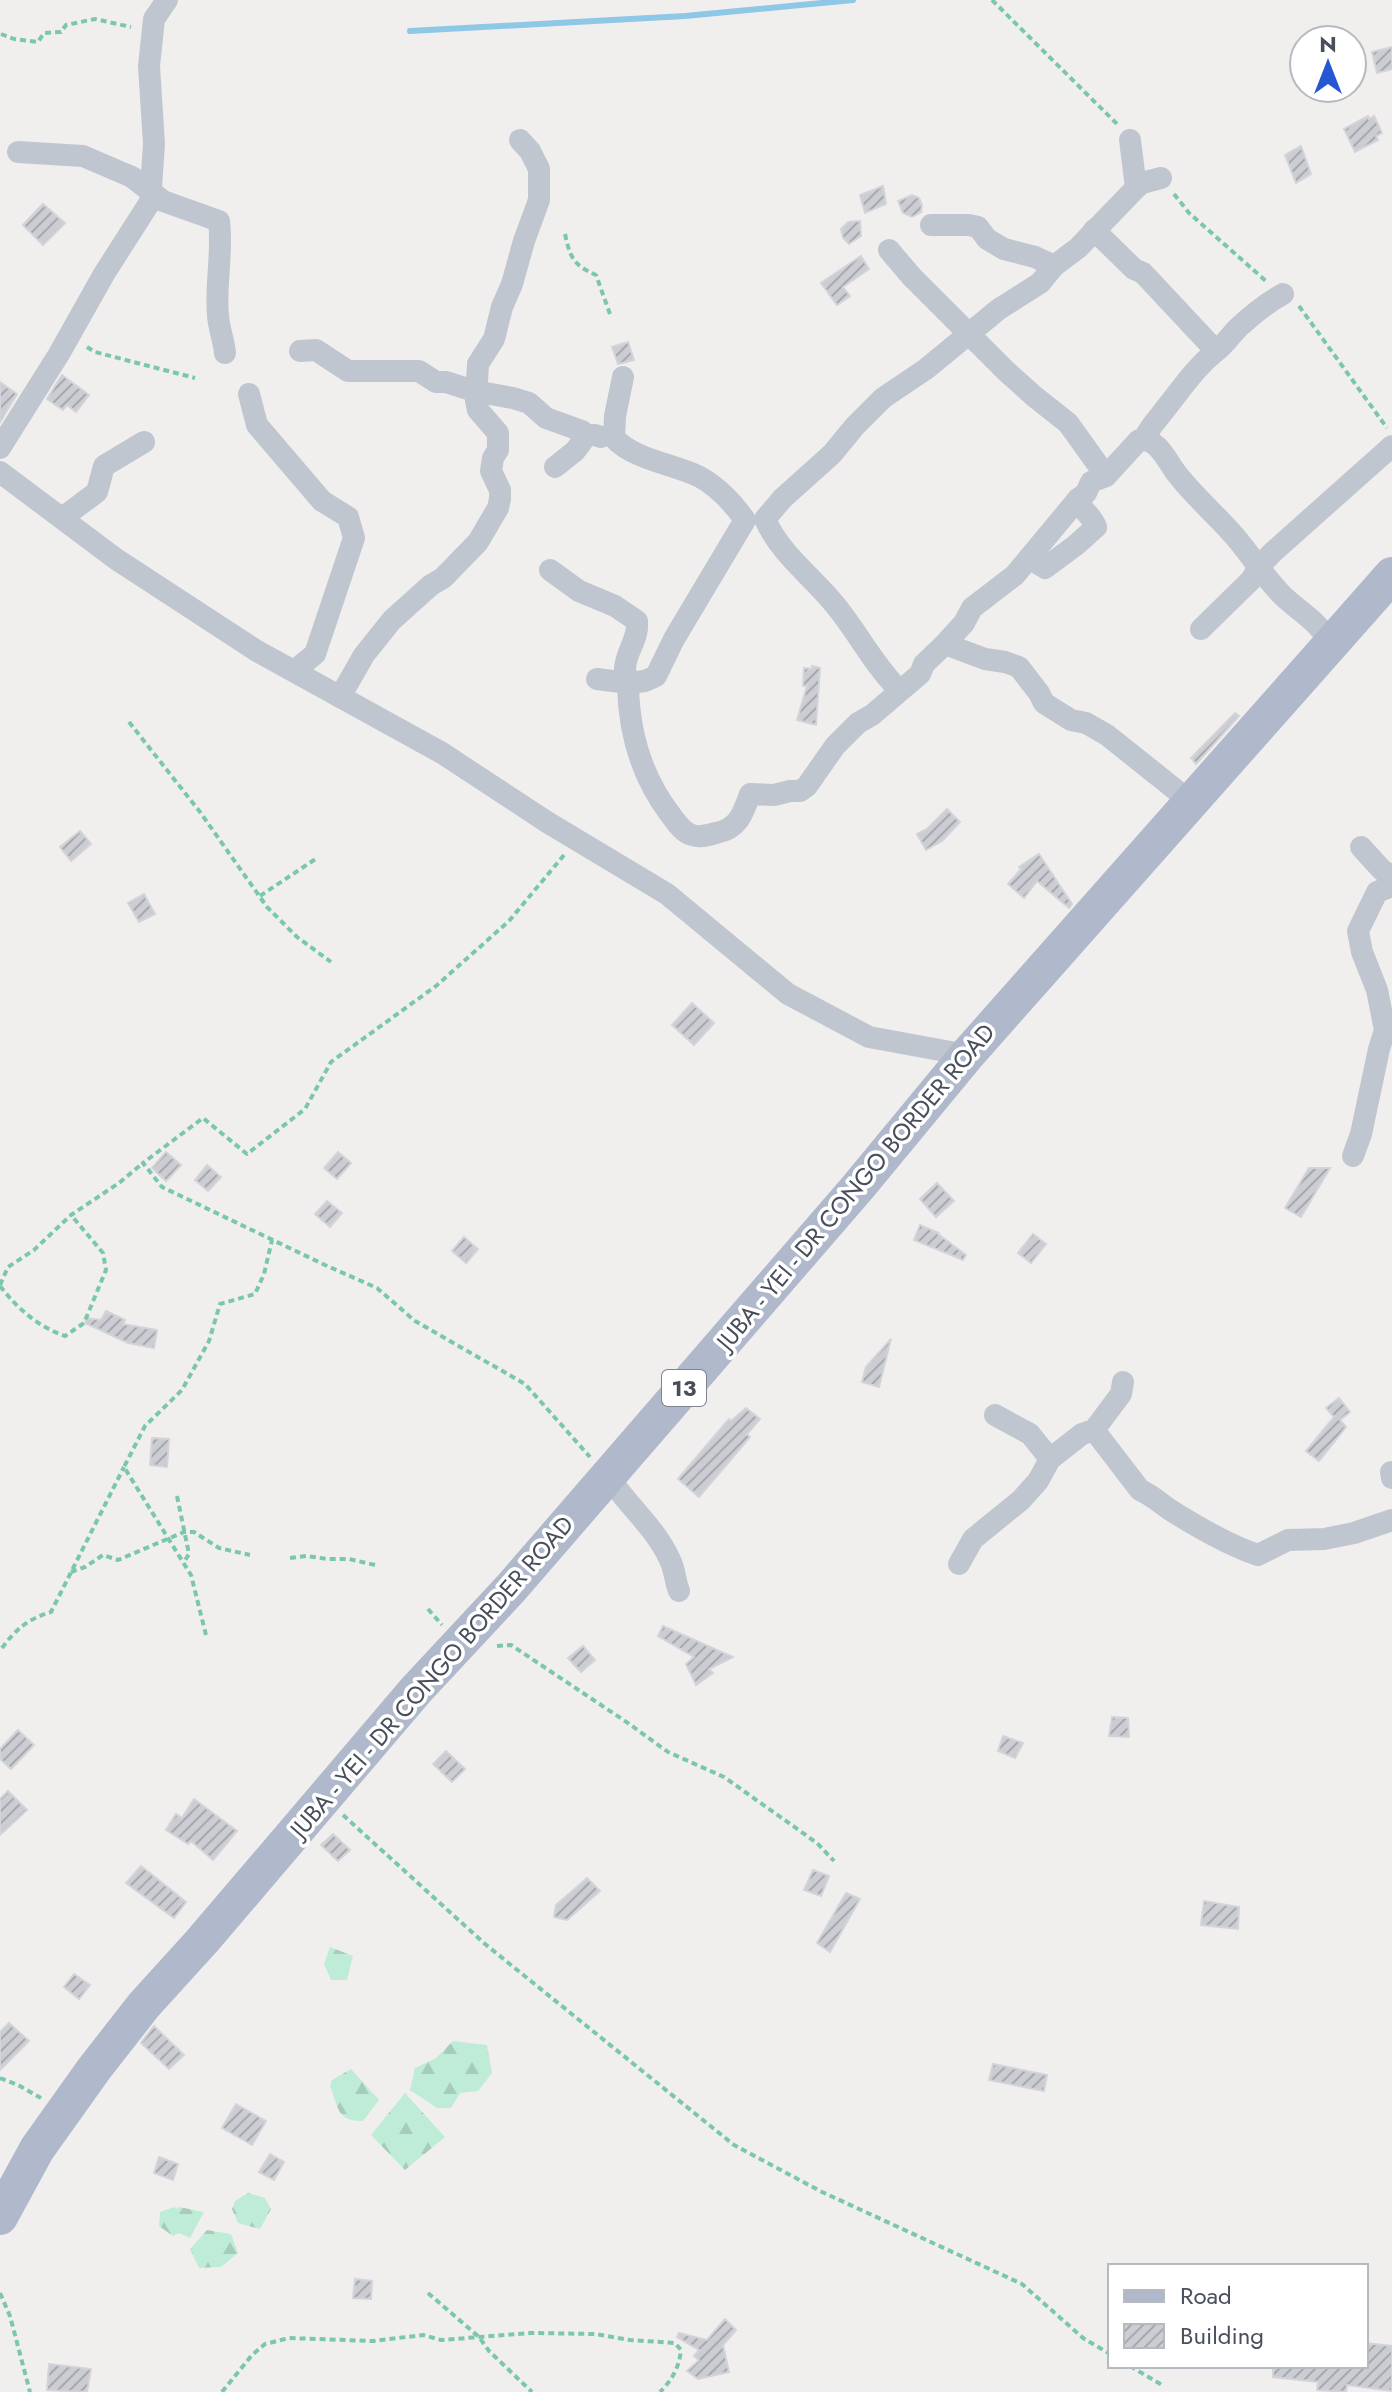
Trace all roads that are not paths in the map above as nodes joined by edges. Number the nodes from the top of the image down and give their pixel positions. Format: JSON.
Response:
{"nodes":[{"id":1,"x":167,"y":0,"type":"edge"},
{"id":2,"x":520,"y":140,"type":"dead end"},
{"id":3,"x":1130,"y":140,"type":"road end"},
{"id":4,"x":18,"y":152,"type":"dead end"},
{"id":5,"x":1161,"y":178,"type":"road end"},
{"id":6,"x":1136,"y":188,"type":"junction"},
{"id":7,"x":152,"y":192,"type":"junction"},
{"id":8,"x":931,"y":225,"type":"dead end"},
{"id":9,"x":1094,"y":230,"type":"junction"},
{"id":10,"x":889,"y":250,"type":"dead end"},
{"id":11,"x":1054,"y":266,"type":"junction"},
{"id":12,"x":1283,"y":294,"type":"road end"},
{"id":13,"x":970,"y":333,"type":"junction"},
{"id":14,"x":300,"y":351,"type":"dead end"},
{"id":15,"x":1216,"y":351,"type":"junction"},
{"id":16,"x":225,"y":353,"type":"dead end"},
{"id":17,"x":623,"y":377,"type":"dead end"},
{"id":18,"x":478,"y":391,"type":"junction"},
{"id":19,"x":249,"y":394,"type":"dead end"},
{"id":20,"x":587,"y":435,"type":"junction"},
{"id":21,"x":614,"y":438,"type":"junction"},
{"id":22,"x":1144,"y":439,"type":"junction"},
{"id":23,"x":144,"y":442,"type":"dead end"},
{"id":24,"x":1392,"y":446,"type":"edge"},
{"id":25,"x":0,"y":448,"type":"edge"},
{"id":26,"x":555,"y":467,"type":"dead end"},
{"id":27,"x":0,"y":472,"type":"edge"},
{"id":28,"x":1106,"y":476,"type":"junction"},
{"id":29,"x":1078,"y":499,"type":"junction"},
{"id":30,"x":62,"y":518,"type":"junction"},
{"id":31,"x":1029,"y":558,"type":"junction"},
{"id":32,"x":1259,"y":567,"type":"junction"},
{"id":33,"x":550,"y":570,"type":"dead end"},
{"id":34,"x":1392,"y":575,"type":"edge"},
{"id":35,"x":1201,"y":629,"type":"dead end"},
{"id":36,"x":945,"y":644,"type":"junction"},
{"id":37,"x":1331,"y":644,"type":"junction"},
{"id":38,"x":294,"y":671,"type":"junction"},
{"id":39,"x":597,"y":679,"type":"dead end"},
{"id":40,"x":628,"y":683,"type":"junction"},
{"id":41,"x":899,"y":690,"type":"junction"},
{"id":42,"x":340,"y":697,"type":"junction"},
{"id":43,"x":1191,"y":802,"type":"junction"},
{"id":44,"x":1361,"y":847,"type":"dead end"},
{"id":45,"x":1392,"y":876,"type":"edge"},
{"id":46,"x":1392,"y":886,"type":"edge"},
{"id":47,"x":1388,"y":1035,"type":"edge"},
{"id":48,"x":967,"y":1055,"type":"junction"},
{"id":49,"x":1353,"y":1156,"type":"dead end"},
{"id":50,"x":1123,"y":1382,"type":"dead end"},
{"id":51,"x":995,"y":1415,"type":"dead end"},
{"id":52,"x":1094,"y":1430,"type":"junction"},
{"id":53,"x":1050,"y":1459,"type":"junction"},
{"id":54,"x":608,"y":1476,"type":"junction"},
{"id":55,"x":1392,"y":1520,"type":"edge"},
{"id":56,"x":959,"y":1564,"type":"dead end"},
{"id":57,"x":679,"y":1591,"type":"dead end"},
{"id":58,"x":0,"y":2217,"type":"edge"}],
"edges":[{"from":1,"to":7,"type":"street"},
{"from":2,"to":18,"type":"street"},
{"from":3,"to":6,"type":"street"},
{"from":4,"to":7,"type":"street"},
{"from":5,"to":6,"type":"street"},
{"from":6,"to":9,"type":"street"},
{"from":7,"to":16,"type":"street"},
{"from":7,"to":25,"type":"street"},
{"from":8,"to":11,"type":"street"},
{"from":9,"to":11,"type":"street"},
{"from":9,"to":15,"type":"street"},
{"from":10,"to":13,"type":"street"},
{"from":11,"to":13,"type":"street"},
{"from":12,"to":15,"type":"street"},
{"from":13,"to":28,"type":"street"},
{"from":13,"to":41,"type":"street"},
{"from":14,"to":18,"type":"street"},
{"from":15,"to":22,"type":"street"},
{"from":17,"to":21,"type":"street"},
{"from":18,"to":20,"type":"street"},
{"from":18,"to":42,"type":"street"},
{"from":19,"to":38,"type":"street"},
{"from":20,"to":21,"type":"street"},
{"from":20,"to":26,"type":"street"},
{"from":21,"to":40,"type":"street"},
{"from":22,"to":28,"type":"street"},
{"from":22,"to":32,"type":"street"},
{"from":23,"to":30,"type":"street"},
{"from":24,"to":32,"type":"street"},
{"from":27,"to":30,"type":"street"},
{"from":28,"to":29,"type":"street"},
{"from":29,"to":31,"type":"street"},
{"from":29,"to":31,"type":"street"},
{"from":30,"to":38,"type":"street"},
{"from":31,"to":36,"type":"street"},
{"from":32,"to":35,"type":"street"},
{"from":32,"to":37,"type":"street"},
{"from":33,"to":40,"type":"street"},
{"from":34,"to":37,"type":"main road","name":"JUBA - YEI - DR CONGO BORDER ROAD","number":"13"},
{"from":36,"to":41,"type":"street"},
{"from":36,"to":43,"type":"street"},
{"from":37,"to":43,"type":"main road","name":"JUBA - YEI - DR CONGO BORDER ROAD","number":"13"},
{"from":38,"to":42,"type":"street"},
{"from":39,"to":40,"type":"street"},
{"from":40,"to":41,"type":"street"},
{"from":42,"to":48,"type":"street"},
{"from":43,"to":48,"type":"main road","name":"JUBA - YEI - DR CONGO BORDER ROAD","number":"13"},
{"from":44,"to":45,"type":"street"},
{"from":46,"to":47,"type":"street"},
{"from":47,"to":49,"type":"street"},
{"from":48,"to":54,"type":"main road","name":"JUBA - YEI - DR CONGO BORDER ROAD","number":"13"},
{"from":50,"to":52,"type":"street"},
{"from":51,"to":53,"type":"street"},
{"from":52,"to":53,"type":"street"},
{"from":52,"to":55,"type":"street"},
{"from":53,"to":56,"type":"street"},
{"from":54,"to":57,"type":"street"},
{"from":54,"to":58,"type":"main road","name":"JUBA - YEI - DR CONGO BORDER ROAD","number":"13"}]}
